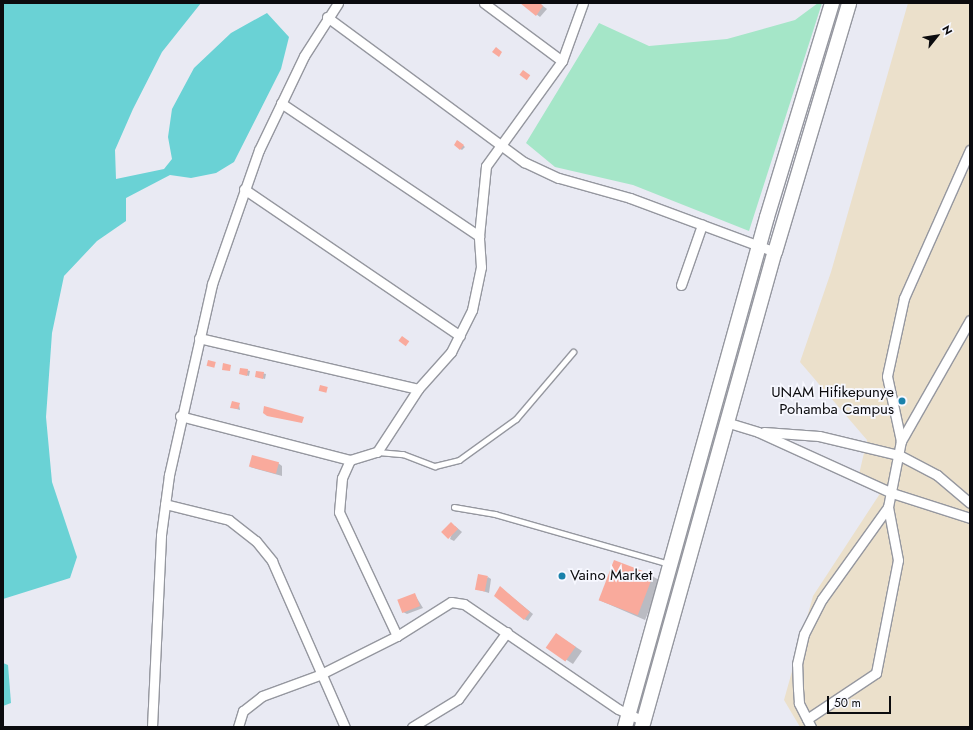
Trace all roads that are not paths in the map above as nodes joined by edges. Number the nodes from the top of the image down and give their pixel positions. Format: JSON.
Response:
{"nodes":[{"id":1,"x":338,"y":3,"type":"edge"},
{"id":2,"x":484,"y":3,"type":"edge"},
{"id":3,"x":583,"y":3,"type":"edge"},
{"id":4,"x":832,"y":3,"type":"edge"},
{"id":5,"x":849,"y":3,"type":"edge"},
{"id":6,"x":326,"y":17,"type":"junction"},
{"id":7,"x":562,"y":61,"type":"junction"},
{"id":8,"x":281,"y":103,"type":"junction"},
{"id":9,"x":501,"y":145,"type":"junction"},
{"id":10,"x":970,"y":150,"type":"edge"},
{"id":11,"x":244,"y":189,"type":"junction"},
{"id":12,"x":702,"y":225,"type":"junction"},
{"id":13,"x":479,"y":236,"type":"junction"},
{"id":14,"x":760,"y":247,"type":"junction"},
{"id":15,"x":775,"y":252,"type":"junction"},
{"id":16,"x":681,"y":285,"type":"dead end"},
{"id":17,"x":970,"y":320,"type":"edge"},
{"id":18,"x":460,"y":336,"type":"junction"},
{"id":19,"x":199,"y":338,"type":"junction"},
{"id":20,"x":573,"y":352,"type":"dead end"},
{"id":21,"x":418,"y":389,"type":"junction"},
{"id":22,"x":180,"y":416,"type":"junction"},
{"id":23,"x":712,"y":417,"type":"junction"},
{"id":24,"x":729,"y":423,"type":"junction"},
{"id":25,"x":758,"y":432,"type":"junction"},
{"id":26,"x":901,"y":441,"type":"junction"},
{"id":27,"x":377,"y":452,"type":"junction"},
{"id":28,"x":899,"y":455,"type":"junction"},
{"id":29,"x":350,"y":460,"type":"junction"},
{"id":30,"x":892,"y":493,"type":"junction"},
{"id":31,"x":970,"y":503,"type":"edge"},
{"id":32,"x":166,"y":504,"type":"junction"},
{"id":33,"x":454,"y":507,"type":"dead end"},
{"id":34,"x":888,"y":507,"type":"junction"},
{"id":35,"x":970,"y":518,"type":"edge"},
{"id":36,"x":671,"y":564,"type":"junction"},
{"id":37,"x":507,"y":632,"type":"junction"},
{"id":38,"x":397,"y":636,"type":"junction"},
{"id":39,"x":319,"y":675,"type":"junction"},
{"id":40,"x":627,"y":721,"type":"edge"},
{"id":41,"x":809,"y":723,"type":"edge"},
{"id":42,"x":643,"y":724,"type":"edge"},
{"id":43,"x":152,"y":727,"type":"edge"},
{"id":44,"x":238,"y":727,"type":"edge"},
{"id":45,"x":345,"y":727,"type":"edge"},
{"id":46,"x":412,"y":727,"type":"edge"}],
"edges":[{"from":1,"to":6,"type":"street"},
{"from":2,"to":7,"type":"street"},
{"from":3,"to":7,"type":"street"},
{"from":4,"to":14,"type":"main road"},
{"from":5,"to":15,"type":"main road"},
{"from":6,"to":8,"type":"street"},
{"from":6,"to":9,"type":"street"},
{"from":7,"to":9,"type":"street"},
{"from":8,"to":11,"type":"street"},
{"from":8,"to":13,"type":"street"},
{"from":9,"to":12,"type":"street"},
{"from":9,"to":13,"type":"street"},
{"from":10,"to":26,"type":"street"},
{"from":11,"to":18,"type":"street"},
{"from":11,"to":19,"type":"street"},
{"from":12,"to":14,"type":"street"},
{"from":12,"to":16,"type":"street"},
{"from":13,"to":18,"type":"street"},
{"from":14,"to":15,"type":"street"},
{"from":14,"to":23,"type":"main road"},
{"from":15,"to":24,"type":"main road"},
{"from":17,"to":26,"type":"street"},
{"from":18,"to":21,"type":"street"},
{"from":19,"to":21,"type":"street"},
{"from":19,"to":22,"type":"street"},
{"from":20,"to":27,"type":"lane"},
{"from":21,"to":27,"type":"street"},
{"from":22,"to":29,"type":"street"},
{"from":22,"to":32,"type":"street"},
{"from":23,"to":24,"type":"main road"},
{"from":23,"to":36,"type":"main road"},
{"from":24,"to":25,"type":"street"},
{"from":24,"to":42,"type":"main road"},
{"from":25,"to":28,"type":"street"},
{"from":25,"to":30,"type":"street"},
{"from":26,"to":28,"type":"street"},
{"from":27,"to":29,"type":"street"},
{"from":28,"to":30,"type":"street"},
{"from":28,"to":31,"type":"street"},
{"from":29,"to":38,"type":"street"},
{"from":30,"to":34,"type":"street"},
{"from":30,"to":35,"type":"street"},
{"from":32,"to":39,"type":"street"},
{"from":32,"to":43,"type":"street"},
{"from":33,"to":36,"type":"lane"},
{"from":34,"to":41,"type":"street"},
{"from":34,"to":41,"type":"street"},
{"from":36,"to":40,"type":"main road"},
{"from":37,"to":38,"type":"street"},
{"from":37,"to":40,"type":"street"},
{"from":37,"to":46,"type":"street"},
{"from":38,"to":39,"type":"street"},
{"from":39,"to":44,"type":"street"},
{"from":39,"to":45,"type":"street"},
{"from":40,"to":42,"type":"street"}]}
